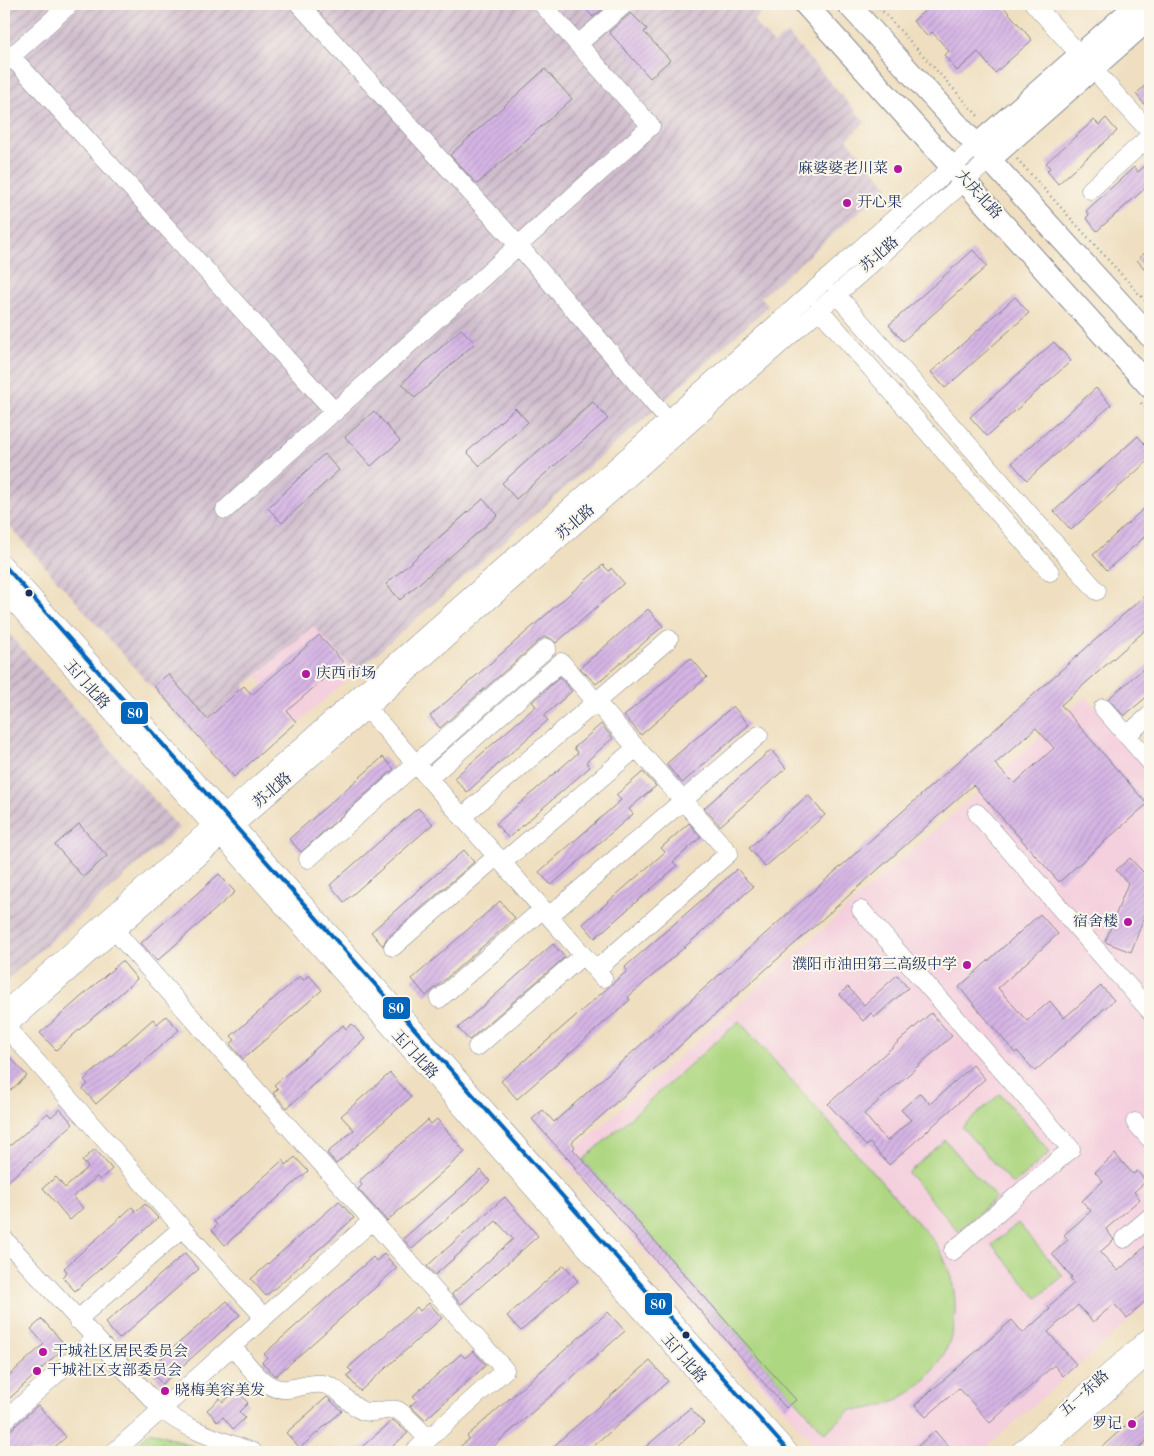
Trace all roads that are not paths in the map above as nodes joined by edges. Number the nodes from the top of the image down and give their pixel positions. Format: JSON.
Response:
{"nodes":[{"id":1,"x":70,"y":4,"type":"edge"},
{"id":2,"x":298,"y":4,"type":"edge"},
{"id":3,"x":542,"y":4,"type":"edge"},
{"id":4,"x":624,"y":4,"type":"edge"},
{"id":5,"x":805,"y":4,"type":"edge"},
{"id":6,"x":848,"y":4,"type":"edge"},
{"id":7,"x":1035,"y":4,"type":"edge"},
{"id":8,"x":1138,"y":4,"type":"edge"},
{"id":9,"x":1150,"y":18,"type":"edge"},
{"id":10,"x":578,"y":44,"type":"junction"},
{"id":11,"x":8,"y":60,"type":"edge"},
{"id":12,"x":1086,"y":62,"type":"junction"},
{"id":13,"x":1150,"y":132,"type":"edge"},
{"id":14,"x":1150,"y":136,"type":"edge"},
{"id":15,"x":983,"y":152,"type":"junction"},
{"id":16,"x":959,"y":173,"type":"junction"},
{"id":17,"x":1090,"y":190,"type":"dead end"},
{"id":18,"x":519,"y":246,"type":"junction"},
{"id":19,"x":836,"y":294,"type":"junction"},
{"id":20,"x":819,"y":309,"type":"junction"},
{"id":21,"x":1150,"y":336,"type":"edge"},
{"id":22,"x":1150,"y":386,"type":"edge"},
{"id":23,"x":335,"y":412,"type":"junction"},
{"id":24,"x":669,"y":421,"type":"junction"},
{"id":25,"x":225,"y":510,"type":"dead end"},
{"id":26,"x":4,"y":565,"type":"edge"},
{"id":27,"x":1050,"y":572,"type":"dead end"},
{"id":28,"x":4,"y":591,"type":"edge"},
{"id":29,"x":1097,"y":591,"type":"dead end"},
{"id":30,"x":669,"y":638,"type":"dead end"},
{"id":31,"x":546,"y":648,"type":"dead end"},
{"id":32,"x":595,"y":701,"type":"junction"},
{"id":33,"x":367,"y":708,"type":"junction"},
{"id":34,"x":1103,"y":708,"type":"dead end"},
{"id":35,"x":1150,"y":715,"type":"edge"},
{"id":36,"x":759,"y":735,"type":"dead end"},
{"id":37,"x":1127,"y":735,"type":"junction"},
{"id":38,"x":636,"y":748,"type":"junction"},
{"id":39,"x":1150,"y":762,"type":"edge"},
{"id":40,"x":415,"y":763,"type":"junction"},
{"id":41,"x":429,"y":778,"type":"junction"},
{"id":42,"x":682,"y":801,"type":"junction"},
{"id":43,"x":977,"y":813,"type":"dead end"},
{"id":44,"x":462,"y":817,"type":"junction"},
{"id":45,"x":223,"y":826,"type":"junction"},
{"id":46,"x":308,"y":859,"type":"dead end"},
{"id":47,"x":500,"y":859,"type":"junction"},
{"id":48,"x":861,"y":910,"type":"dead end"},
{"id":49,"x":546,"y":913,"type":"junction"},
{"id":50,"x":115,"y":931,"type":"junction"},
{"id":51,"x":393,"y":947,"type":"dead end"},
{"id":52,"x":583,"y":955,"type":"junction"},
{"id":53,"x":439,"y":999,"type":"dead end"},
{"id":54,"x":1150,"y":1011,"type":"edge"},
{"id":55,"x":4,"y":1022,"type":"edge"},
{"id":56,"x":477,"y":1047,"type":"dead end"},
{"id":57,"x":1135,"y":1122,"type":"dead end"},
{"id":58,"x":1150,"y":1139,"type":"edge"},
{"id":59,"x":1150,"y":1217,"type":"edge"},
{"id":60,"x":372,"y":1221,"type":"junction"},
{"id":61,"x":182,"y":1228,"type":"junction"},
{"id":62,"x":4,"y":1239,"type":"edge"},
{"id":63,"x":1124,"y":1239,"type":"dead end"},
{"id":64,"x":954,"y":1251,"type":"dead end"},
{"id":65,"x":264,"y":1317,"type":"junction"},
{"id":66,"x":77,"y":1320,"type":"junction"},
{"id":67,"x":1150,"y":1336,"type":"edge"},
{"id":68,"x":95,"y":1339,"type":"junction"},
{"id":69,"x":232,"y":1346,"type":"junction"},
{"id":70,"x":1150,"y":1354,"type":"edge"},
{"id":71,"x":161,"y":1409,"type":"junction"},
{"id":72,"x":4,"y":1421,"type":"edge"},
{"id":73,"x":428,"y":1439,"type":"junction"},
{"id":74,"x":114,"y":1452,"type":"edge"},
{"id":75,"x":253,"y":1452,"type":"edge"},
{"id":76,"x":414,"y":1452,"type":"edge"},
{"id":77,"x":766,"y":1452,"type":"edge"},
{"id":78,"x":789,"y":1452,"type":"edge"},
{"id":79,"x":1019,"y":1452,"type":"edge"},
{"id":80,"x":1041,"y":1452,"type":"edge"}],
"edges":[{"from":1,"to":11,"type":"street"},
{"from":2,"to":18,"type":"street"},
{"from":3,"to":10,"type":"street"},
{"from":4,"to":10,"type":"street"},
{"from":5,"to":16,"type":"main road","name":"大庆北路"},
{"from":6,"to":15,"type":"main road"},
{"from":7,"to":12,"type":"street"},
{"from":8,"to":12,"type":"main road","name":"苏北路"},
{"from":9,"to":12,"type":"main road","name":"苏北路"},
{"from":10,"to":18,"type":"street"},
{"from":11,"to":23,"type":"street"},
{"from":12,"to":13,"type":"street"},
{"from":12,"to":15,"type":"main road","name":"苏北路"},
{"from":14,"to":17,"type":"street"},
{"from":15,"to":16,"type":"street","name":"苏北路"},
{"from":15,"to":21,"type":"main road"},
{"from":16,"to":19,"type":"street","name":"苏北路"},
{"from":16,"to":22,"type":"main road","name":"大庆北路"},
{"from":16,"to":24,"type":"street","name":"苏北路"},
{"from":18,"to":23,"type":"street"},
{"from":18,"to":24,"type":"street"},
{"from":19,"to":20,"type":"street","name":"苏北路"},
{"from":19,"to":29,"type":"street"},
{"from":20,"to":27,"type":"street"},
{"from":20,"to":33,"type":"street","name":"苏北路"},
{"from":23,"to":25,"type":"street"},
{"from":24,"to":45,"type":"street","name":"苏北路"},
{"from":26,"to":45,"type":"street","name":"玉门北路"},
{"from":28,"to":45,"type":"street","name":"玉门北路"},
{"from":30,"to":32,"type":"street"},
{"from":31,"to":40,"type":"street"},
{"from":32,"to":38,"type":"street"},
{"from":32,"to":41,"type":"street"},
{"from":32,"to":44,"type":"street"},
{"from":33,"to":40,"type":"street"},
{"from":33,"to":45,"type":"street","name":"苏北路"},
{"from":34,"to":37,"type":"street"},
{"from":35,"to":37,"type":"street"},
{"from":36,"to":42,"type":"street"},
{"from":37,"to":39,"type":"street"},
{"from":38,"to":42,"type":"street"},
{"from":38,"to":47,"type":"street"},
{"from":40,"to":41,"type":"street"},
{"from":40,"to":46,"type":"street"},
{"from":41,"to":44,"type":"street"},
{"from":42,"to":49,"type":"street"},
{"from":42,"to":52,"type":"street"},
{"from":43,"to":54,"type":"street"},
{"from":44,"to":47,"type":"street"},
{"from":45,"to":50,"type":"street","name":"苏北路"},
{"from":45,"to":55,"type":"street","name":"苏北路"},
{"from":45,"to":77,"type":"street","name":"玉门北路"},
{"from":45,"to":78,"type":"street","name":"玉门北路"},
{"from":47,"to":49,"type":"street"},
{"from":47,"to":51,"type":"street"},
{"from":48,"to":64,"type":"street"},
{"from":49,"to":52,"type":"street"},
{"from":49,"to":53,"type":"street"},
{"from":50,"to":55,"type":"street","name":"苏北路"},
{"from":50,"to":60,"type":"street"},
{"from":52,"to":56,"type":"street"},
{"from":55,"to":61,"type":"street"},
{"from":57,"to":58,"type":"street"},
{"from":59,"to":63,"type":"street"},
{"from":60,"to":65,"type":"street"},
{"from":60,"to":73,"type":"street"},
{"from":61,"to":65,"type":"street"},
{"from":61,"to":66,"type":"street"},
{"from":62,"to":66,"type":"street"},
{"from":65,"to":69,"type":"street"},
{"from":66,"to":68,"type":"street"},
{"from":67,"to":79,"type":"street","name":"五一东路"},
{"from":68,"to":71,"type":"street"},
{"from":68,"to":72,"type":"street"},
{"from":69,"to":71,"type":"street"},
{"from":69,"to":73,"type":"street"},
{"from":70,"to":80,"type":"street","name":"五一东路"},
{"from":71,"to":74,"type":"street"},
{"from":71,"to":75,"type":"street"},
{"from":73,"to":76,"type":"street"}]}
